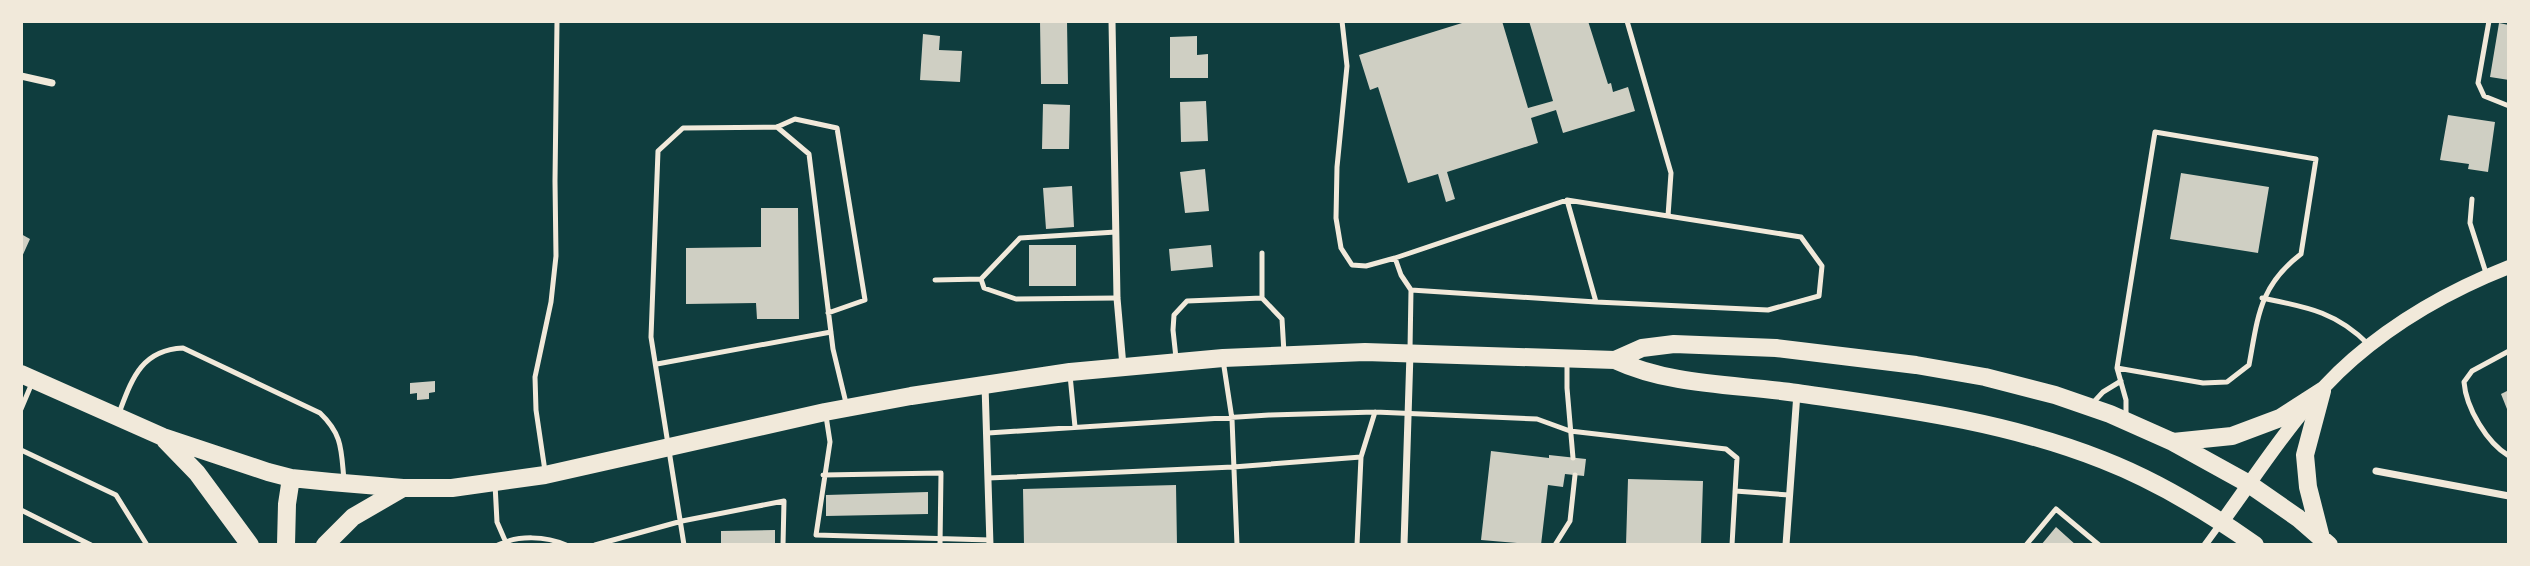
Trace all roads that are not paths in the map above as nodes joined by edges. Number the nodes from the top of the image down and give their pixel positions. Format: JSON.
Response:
{"nodes":[{"id":1,"x":557,"y":21,"type":"edge"},
{"id":2,"x":1112,"y":21,"type":"edge"},
{"id":3,"x":1342,"y":21,"type":"edge"},
{"id":4,"x":1628,"y":21,"type":"edge"},
{"id":5,"x":2489,"y":21,"type":"edge"},
{"id":6,"x":21,"y":76,"type":"edge"},
{"id":7,"x":52,"y":83,"type":"dead end"},
{"id":8,"x":2509,"y":106,"type":"edge"},
{"id":9,"x":777,"y":127,"type":"junction"},
{"id":10,"x":2472,"y":199,"type":"dead end"},
{"id":11,"x":1567,"y":200,"type":"junction"},
{"id":12,"x":1668,"y":216,"type":"junction"},
{"id":13,"x":1116,"y":232,"type":"junction"},
{"id":14,"x":1262,"y":253,"type":"dead end"},
{"id":15,"x":1395,"y":258,"type":"junction"},
{"id":16,"x":2508,"y":269,"type":"edge"},
{"id":17,"x":2487,"y":276,"type":"junction"},
{"id":18,"x":981,"y":279,"type":"junction"},
{"id":19,"x":935,"y":280,"type":"dead end"},
{"id":20,"x":1411,"y":290,"type":"junction"},
{"id":21,"x":1117,"y":298,"type":"junction"},
{"id":22,"x":1262,"y":298,"type":"junction"},
{"id":23,"x":2262,"y":298,"type":"junction"},
{"id":24,"x":1596,"y":302,"type":"junction"},
{"id":25,"x":828,"y":313,"type":"junction"},
{"id":26,"x":831,"y":332,"type":"junction"},
{"id":27,"x":2370,"y":346,"type":"junction"},
{"id":28,"x":2509,"y":351,"type":"edge"},
{"id":29,"x":1410,"y":352,"type":"junction"},
{"id":30,"x":1284,"y":355,"type":"junction"},
{"id":31,"x":1567,"y":357,"type":"junction"},
{"id":32,"x":1223,"y":358,"type":"junction"},
{"id":33,"x":1615,"y":359,"type":"junction"},
{"id":34,"x":1177,"y":362,"type":"junction"},
{"id":35,"x":657,"y":365,"type":"junction"},
{"id":36,"x":1123,"y":367,"type":"junction"},
{"id":37,"x":2117,"y":368,"type":"junction"},
{"id":38,"x":1070,"y":372,"type":"junction"},
{"id":39,"x":27,"y":377,"type":"edge"},
{"id":40,"x":2121,"y":380,"type":"junction"},
{"id":41,"x":985,"y":383,"type":"junction"},
{"id":42,"x":2322,"y":391,"type":"junction"},
{"id":43,"x":1797,"y":393,"type":"junction"},
{"id":44,"x":2090,"y":407,"type":"junction"},
{"id":45,"x":847,"y":408,"type":"junction"},
{"id":46,"x":21,"y":409,"type":"edge"},
{"id":47,"x":825,"y":412,"type":"junction"},
{"id":48,"x":1375,"y":412,"type":"junction"},
{"id":49,"x":1407,"y":414,"type":"junction"},
{"id":50,"x":117,"y":417,"type":"junction"},
{"id":51,"x":1232,"y":419,"type":"junction"},
{"id":52,"x":2126,"y":421,"type":"junction"},
{"id":53,"x":1075,"y":427,"type":"junction"},
{"id":54,"x":1570,"y":431,"type":"junction"},
{"id":55,"x":988,"y":433,"type":"junction"},
{"id":56,"x":163,"y":438,"type":"junction"},
{"id":57,"x":2173,"y":442,"type":"junction"},
{"id":58,"x":669,"y":448,"type":"junction"},
{"id":59,"x":21,"y":450,"type":"edge"},
{"id":60,"x":2509,"y":456,"type":"edge"},
{"id":61,"x":1361,"y":457,"type":"junction"},
{"id":62,"x":1573,"y":458,"type":"dead end"},
{"id":63,"x":1233,"y":467,"type":"junction"},
{"id":64,"x":2376,"y":471,"type":"dead end"},
{"id":65,"x":545,"y":475,"type":"junction"},
{"id":66,"x":823,"y":475,"type":"junction"},
{"id":67,"x":1575,"y":475,"type":"dead end"},
{"id":68,"x":291,"y":478,"type":"junction"},
{"id":69,"x":988,"y":478,"type":"junction"},
{"id":70,"x":344,"y":483,"type":"junction"},
{"id":71,"x":495,"y":483,"type":"junction"},
{"id":72,"x":2249,"y":484,"type":"junction"},
{"id":73,"x":402,"y":488,"type":"junction"},
{"id":74,"x":1735,"y":491,"type":"junction"},
{"id":75,"x":1789,"y":495,"type":"junction"},
{"id":76,"x":2509,"y":496,"type":"edge"},
{"id":77,"x":21,"y":510,"type":"edge"},
{"id":78,"x":682,"y":521,"type":"junction"},
{"id":79,"x":2222,"y":522,"type":"junction"},
{"id":80,"x":816,"y":535,"type":"junction"},
{"id":81,"x":2325,"y":541,"type":"edge"},
{"id":82,"x":940,"y":542,"type":"edge"},
{"id":83,"x":507,"y":543,"type":"edge"},
{"id":84,"x":990,"y":543,"type":"edge"},
{"id":85,"x":91,"y":545,"type":"edge"},
{"id":86,"x":147,"y":545,"type":"edge"},
{"id":87,"x":250,"y":545,"type":"edge"},
{"id":88,"x":286,"y":545,"type":"edge"},
{"id":89,"x":325,"y":545,"type":"edge"},
{"id":90,"x":498,"y":545,"type":"edge"},
{"id":91,"x":566,"y":545,"type":"edge"},
{"id":92,"x":595,"y":545,"type":"edge"},
{"id":93,"x":684,"y":545,"type":"edge"},
{"id":94,"x":783,"y":545,"type":"edge"},
{"id":95,"x":819,"y":545,"type":"edge"},
{"id":96,"x":1237,"y":545,"type":"edge"},
{"id":97,"x":1357,"y":545,"type":"edge"},
{"id":98,"x":1404,"y":545,"type":"edge"},
{"id":99,"x":1555,"y":545,"type":"edge"},
{"id":100,"x":1731,"y":545,"type":"edge"},
{"id":101,"x":1786,"y":545,"type":"edge"},
{"id":102,"x":2026,"y":545,"type":"edge"},
{"id":103,"x":2099,"y":545,"type":"edge"},
{"id":104,"x":2205,"y":545,"type":"edge"},
{"id":105,"x":2255,"y":545,"type":"edge"}],
"edges":[{"from":1,"to":65,"type":"lane"},
{"from":2,"to":13,"type":"street"},
{"from":3,"to":15,"type":"lane"},
{"from":4,"to":12,"type":"lane"},
{"from":5,"to":8,"type":"lane"},
{"from":6,"to":7,"type":"street"},
{"from":9,"to":25,"type":"lane"},
{"from":9,"to":25,"type":"lane"},
{"from":9,"to":35,"type":"lane"},
{"from":10,"to":17,"type":"lane"},
{"from":11,"to":12,"type":"lane"},
{"from":11,"to":15,"type":"lane"},
{"from":11,"to":24,"type":"lane"},
{"from":12,"to":24,"type":"lane"},
{"from":13,"to":18,"type":"lane"},
{"from":13,"to":21,"type":"street"},
{"from":14,"to":22,"type":"lane"},
{"from":15,"to":20,"type":"lane"},
{"from":16,"to":17,"type":"main road"},
{"from":17,"to":27,"type":"main road"},
{"from":18,"to":19,"type":"lane"},
{"from":18,"to":21,"type":"lane"},
{"from":20,"to":24,"type":"lane"},
{"from":20,"to":29,"type":"lane"},
{"from":21,"to":36,"type":"street"},
{"from":22,"to":30,"type":"lane"},
{"from":22,"to":34,"type":"lane"},
{"from":23,"to":27,"type":"lane"},
{"from":23,"to":37,"type":"lane"},
{"from":23,"to":37,"type":"lane"},
{"from":25,"to":26,"type":"lane"},
{"from":26,"to":35,"type":"lane"},
{"from":26,"to":45,"type":"lane"},
{"from":27,"to":42,"type":"main road"},
{"from":28,"to":60,"type":"lane"},
{"from":29,"to":30,"type":"main road"},
{"from":29,"to":31,"type":"main road"},
{"from":29,"to":49,"type":"street"},
{"from":30,"to":32,"type":"main road"},
{"from":31,"to":33,"type":"main road"},
{"from":31,"to":54,"type":"lane"},
{"from":32,"to":34,"type":"main road"},
{"from":32,"to":51,"type":"lane"},
{"from":33,"to":43,"type":"main road"},
{"from":33,"to":44,"type":"main road"},
{"from":34,"to":36,"type":"main road"},
{"from":35,"to":58,"type":"lane"},
{"from":36,"to":38,"type":"main road"},
{"from":37,"to":40,"type":"lane"},
{"from":38,"to":41,"type":"main road"},
{"from":38,"to":53,"type":"lane"},
{"from":39,"to":46,"type":"lane"},
{"from":39,"to":50,"type":"main road"},
{"from":40,"to":44,"type":"lane"},
{"from":40,"to":52,"type":"lane"},
{"from":41,"to":45,"type":"main road"},
{"from":41,"to":55,"type":"street"},
{"from":42,"to":57,"type":"main road"},
{"from":42,"to":72,"type":"main road"},
{"from":42,"to":81,"type":"main road"},
{"from":43,"to":75,"type":"street"},
{"from":43,"to":79,"type":"main road"},
{"from":44,"to":52,"type":"main road"},
{"from":45,"to":47,"type":"main road"},
{"from":47,"to":58,"type":"main road"},
{"from":47,"to":66,"type":"lane"},
{"from":48,"to":49,"type":"lane"},
{"from":48,"to":51,"type":"lane"},
{"from":48,"to":61,"type":"lane"},
{"from":49,"to":54,"type":"lane"},
{"from":49,"to":98,"type":"street"},
{"from":50,"to":56,"type":"main road"},
{"from":50,"to":70,"type":"lane"},
{"from":51,"to":53,"type":"lane"},
{"from":51,"to":63,"type":"lane"},
{"from":52,"to":57,"type":"main road"},
{"from":53,"to":55,"type":"lane"},
{"from":54,"to":62,"type":"lane"},
{"from":54,"to":74,"type":"lane"},
{"from":55,"to":69,"type":"street"},
{"from":56,"to":68,"type":"main road"},
{"from":56,"to":87,"type":"main road"},
{"from":57,"to":72,"type":"main road"},
{"from":58,"to":65,"type":"main road"},
{"from":58,"to":78,"type":"lane"},
{"from":59,"to":86,"type":"lane"},
{"from":61,"to":63,"type":"lane"},
{"from":61,"to":97,"type":"lane"},
{"from":63,"to":69,"type":"lane"},
{"from":63,"to":96,"type":"lane"},
{"from":64,"to":76,"type":"street"},
{"from":65,"to":71,"type":"main road"},
{"from":66,"to":80,"type":"lane"},
{"from":66,"to":82,"type":"lane"},
{"from":67,"to":99,"type":"lane"},
{"from":68,"to":70,"type":"main road"},
{"from":68,"to":88,"type":"main road"},
{"from":69,"to":84,"type":"street"},
{"from":70,"to":73,"type":"main road"},
{"from":71,"to":73,"type":"main road"},
{"from":71,"to":83,"type":"lane"},
{"from":72,"to":79,"type":"main road"},
{"from":72,"to":81,"type":"main road"},
{"from":73,"to":89,"type":"main road"},
{"from":74,"to":75,"type":"lane"},
{"from":74,"to":100,"type":"lane"},
{"from":75,"to":101,"type":"street"},
{"from":77,"to":85,"type":"lane"},
{"from":78,"to":92,"type":"lane"},
{"from":78,"to":93,"type":"lane"},
{"from":78,"to":94,"type":"lane"},
{"from":79,"to":104,"type":"street"},
{"from":79,"to":105,"type":"main road"},
{"from":80,"to":82,"type":"lane"},
{"from":80,"to":95,"type":"lane"},
{"from":82,"to":84,"type":"lane"},
{"from":83,"to":90,"type":"lane"},
{"from":83,"to":91,"type":"lane"},
{"from":102,"to":103,"type":"lane"}]}
